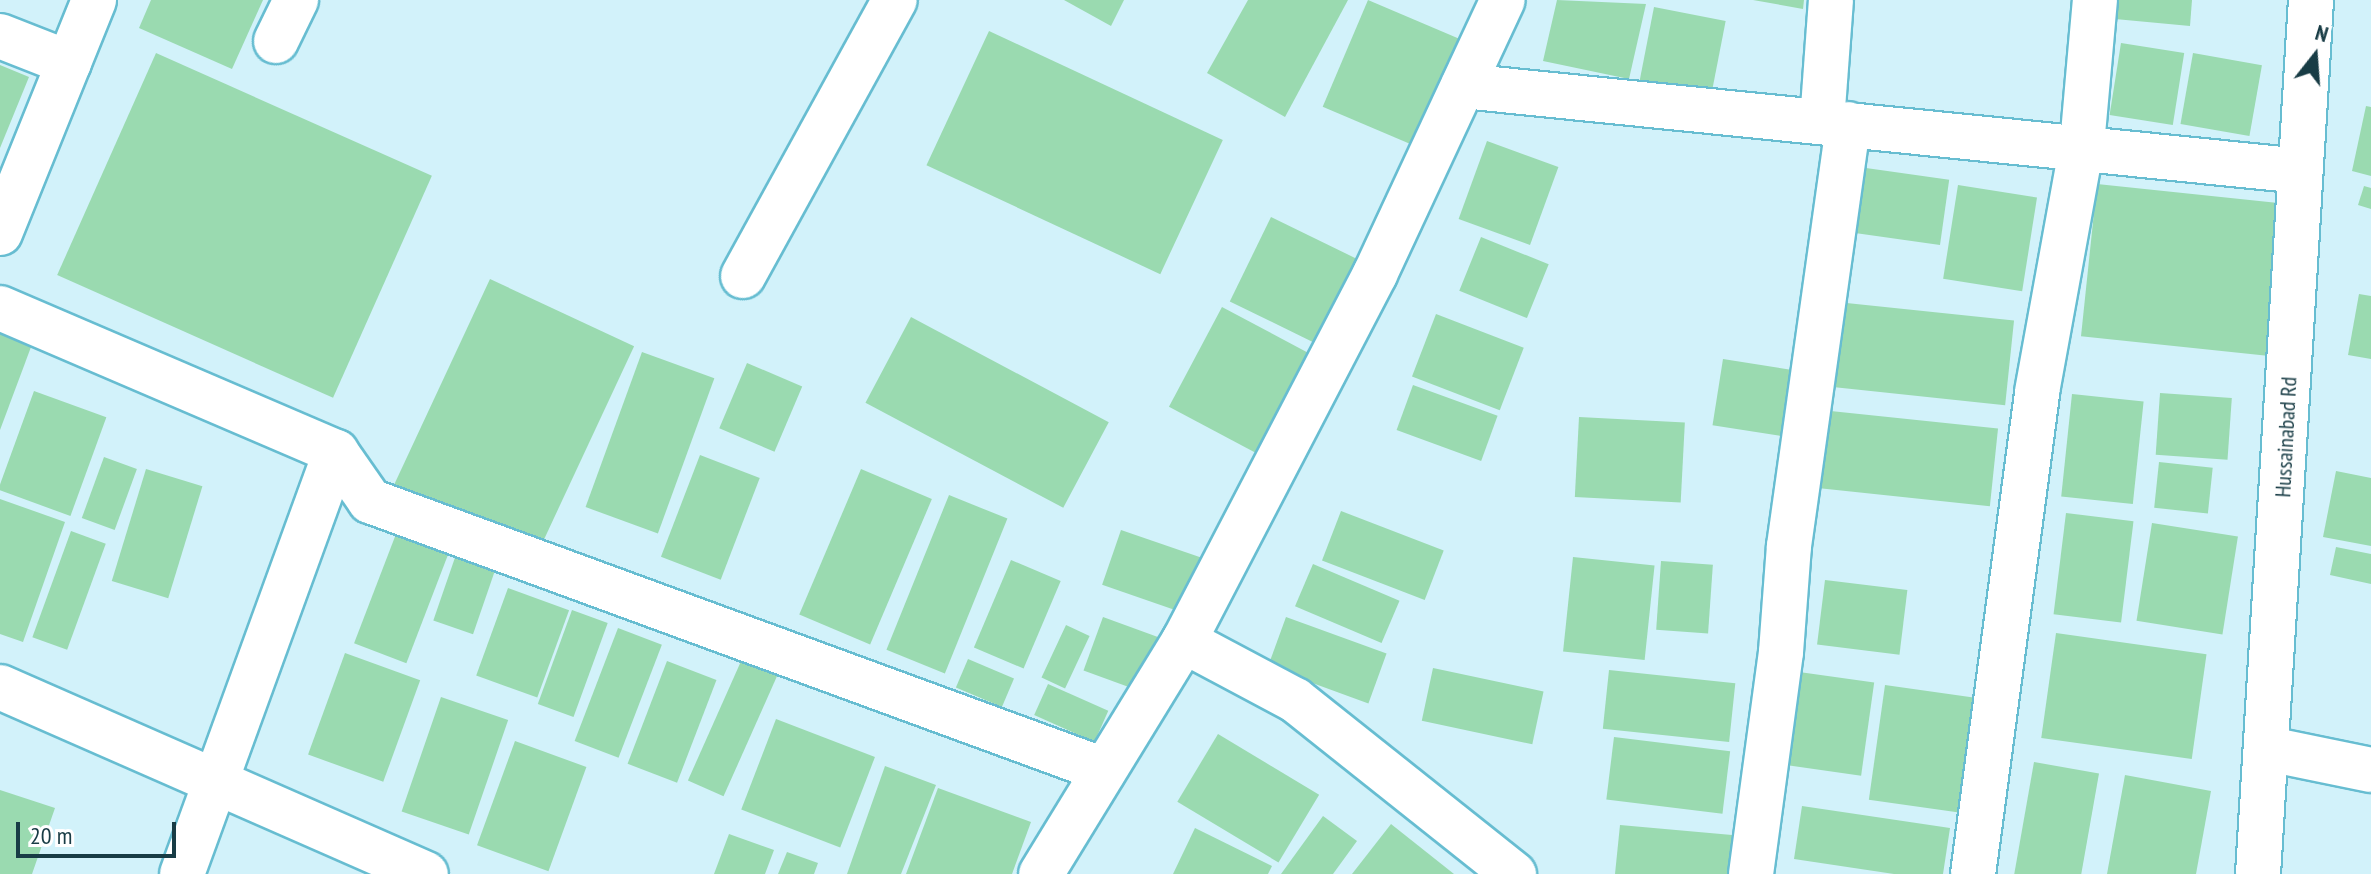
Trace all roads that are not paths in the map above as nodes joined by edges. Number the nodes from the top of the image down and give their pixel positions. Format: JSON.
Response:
{"nodes":[{"id":1,"x":94,"y":0,"type":"edge"},
{"id":2,"x":296,"y":0,"type":"edge"},
{"id":3,"x":895,"y":0,"type":"edge"},
{"id":4,"x":1503,"y":0,"type":"edge"},
{"id":5,"x":1831,"y":0,"type":"edge"},
{"id":6,"x":2095,"y":0,"type":"edge"},
{"id":7,"x":2311,"y":0,"type":"edge"},
{"id":8,"x":0,"y":36,"type":"edge"},
{"id":9,"x":276,"y":41,"type":"dead end"},
{"id":10,"x":69,"y":63,"type":"junction"},
{"id":11,"x":1463,"y":86,"type":"junction"},
{"id":12,"x":1835,"y":123,"type":"junction"},
{"id":13,"x":2082,"y":145,"type":"junction"},
{"id":14,"x":2301,"y":171,"type":"junction"},
{"id":15,"x":0,"y":233,"type":"edge"},
{"id":16,"x":743,"y":276,"type":"dead end"},
{"id":17,"x":0,"y":308,"type":"edge"},
{"id":18,"x":336,"y":452,"type":"junction"},
{"id":19,"x":1184,"y":641,"type":"junction"},
{"id":20,"x":0,"y":687,"type":"edge"},
{"id":21,"x":2269,"y":749,"type":"junction"},
{"id":22,"x":1104,"y":770,"type":"junction"},
{"id":23,"x":2371,"y":770,"type":"edge"},
{"id":24,"x":216,"y":784,"type":"junction"},
{"id":25,"x":182,"y":874,"type":"edge"},
{"id":26,"x":426,"y":874,"type":"edge"},
{"id":27,"x":1041,"y":874,"type":"edge"},
{"id":28,"x":1514,"y":874,"type":"edge"},
{"id":29,"x":1751,"y":874,"type":"edge"},
{"id":30,"x":1973,"y":874,"type":"edge"},
{"id":31,"x":2258,"y":874,"type":"edge"}],
"edges":[{"from":1,"to":10,"type":"street"},
{"from":2,"to":9,"type":"street"},
{"from":3,"to":16,"type":"street"},
{"from":4,"to":11,"type":"street"},
{"from":5,"to":12,"type":"street"},
{"from":6,"to":13,"type":"street"},
{"from":7,"to":14,"type":"street","name":"Hussainabad Rd"},
{"from":8,"to":10,"type":"street"},
{"from":10,"to":15,"type":"street"},
{"from":11,"to":12,"type":"street"},
{"from":11,"to":19,"type":"street"},
{"from":12,"to":13,"type":"street"},
{"from":12,"to":29,"type":"street"},
{"from":13,"to":14,"type":"street"},
{"from":13,"to":30,"type":"street"},
{"from":14,"to":21,"type":"street","name":"Hussainabad Rd"},
{"from":17,"to":18,"type":"street"},
{"from":18,"to":22,"type":"street"},
{"from":18,"to":24,"type":"street"},
{"from":19,"to":22,"type":"street"},
{"from":19,"to":28,"type":"street"},
{"from":20,"to":24,"type":"street"},
{"from":21,"to":23,"type":"street"},
{"from":21,"to":31,"type":"street","name":"Hussainabad Rd"},
{"from":22,"to":27,"type":"street"},
{"from":24,"to":25,"type":"street"},
{"from":24,"to":26,"type":"street"}]}
